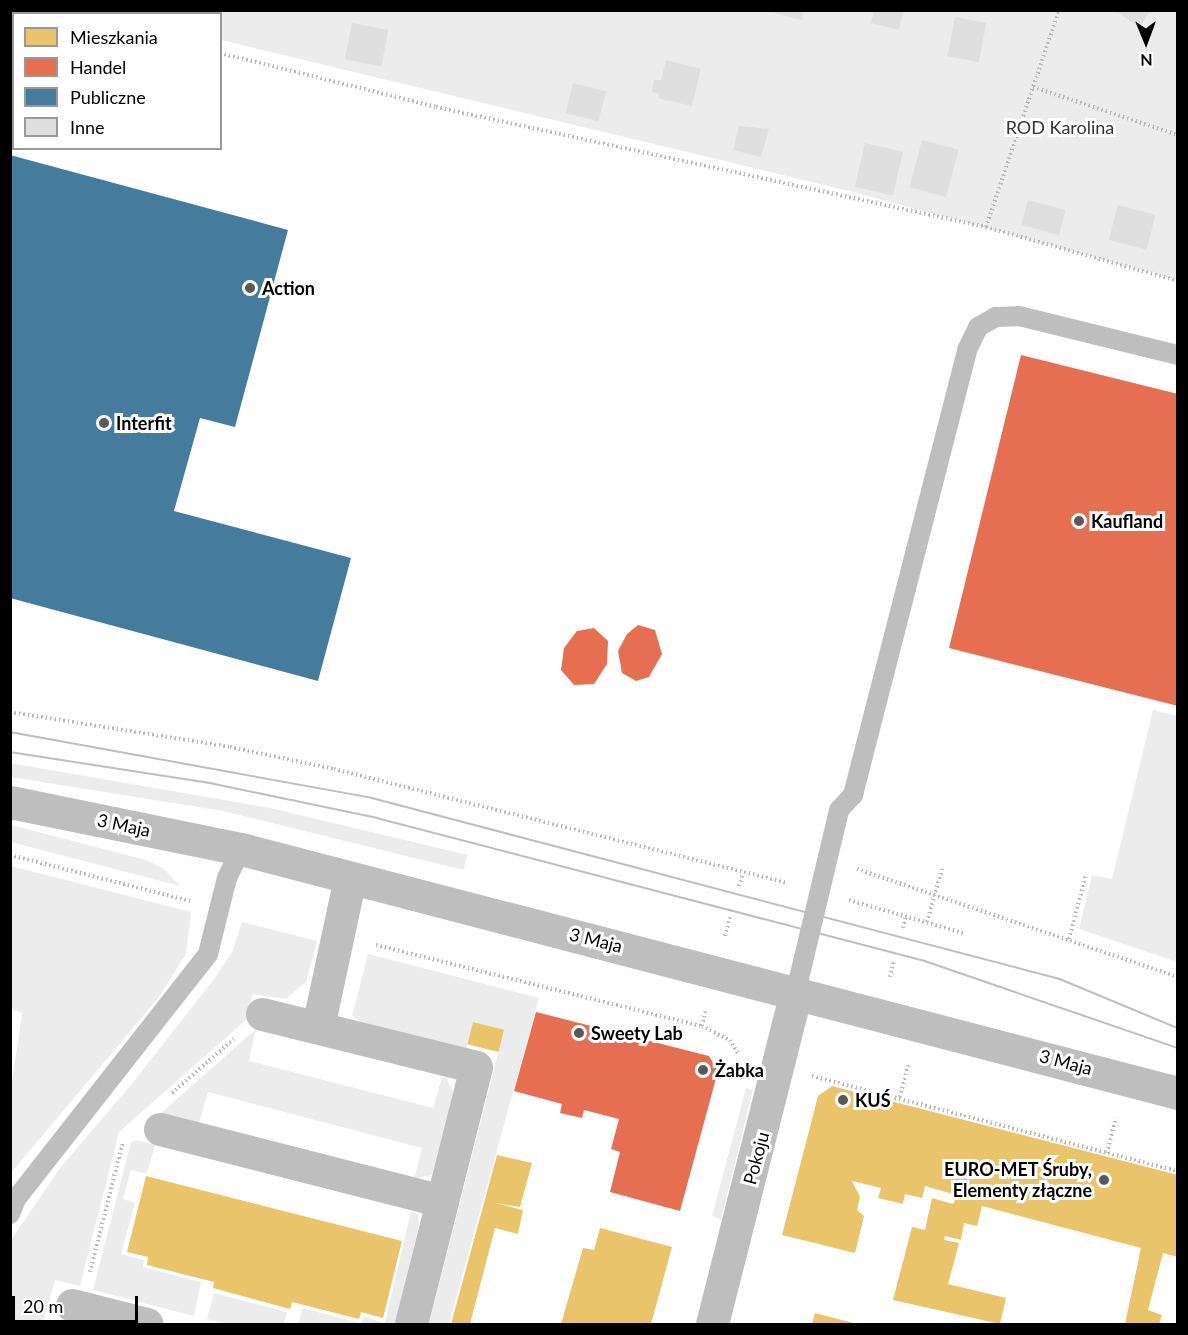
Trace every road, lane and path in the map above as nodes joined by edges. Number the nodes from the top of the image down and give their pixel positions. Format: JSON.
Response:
{"nodes":[{"id":1,"x":1059,"y":10,"type":"edge"},
{"id":2,"x":222,"y":53,"type":"edge"},
{"id":3,"x":1033,"y":87,"type":"junction"},
{"id":4,"x":1178,"y":135,"type":"edge"},
{"id":5,"x":986,"y":227,"type":"junction"},
{"id":6,"x":1178,"y":281,"type":"edge"},
{"id":7,"x":1178,"y":355,"type":"edge"},
{"id":8,"x":10,"y":712,"type":"edge"},
{"id":9,"x":10,"y":802,"type":"edge"},
{"id":10,"x":241,"y":849,"type":"junction"},
{"id":11,"x":10,"y":855,"type":"edge"},
{"id":12,"x":827,"y":860,"type":"junction"},
{"id":13,"x":942,"y":869,"type":"dead end"},
{"id":14,"x":743,"y":874,"type":"junction"},
{"id":15,"x":1086,"y":874,"type":"dead end"},
{"id":16,"x":350,"y":878,"type":"junction"},
{"id":17,"x":787,"y":883,"type":"dead end"},
{"id":18,"x":739,"y":886,"type":"dead end"},
{"id":19,"x":935,"y":894,"type":"junction"},
{"id":20,"x":847,"y":899,"type":"dead end"},
{"id":21,"x":186,"y":900,"type":"dead end"},
{"id":22,"x":730,"y":916,"type":"dead end"},
{"id":23,"x":906,"y":916,"type":"junction"},
{"id":24,"x":927,"y":922,"type":"junction"},
{"id":25,"x":903,"y":928,"type":"dead end"},
{"id":26,"x":963,"y":933,"type":"dead end"},
{"id":27,"x":725,"y":936,"type":"dead end"},
{"id":28,"x":1069,"y":939,"type":"junction"},
{"id":29,"x":366,"y":942,"type":"dead end"},
{"id":30,"x":894,"y":960,"type":"dead end"},
{"id":31,"x":1178,"y":977,"type":"edge"},
{"id":32,"x":889,"y":981,"type":"dead end"},
{"id":33,"x":796,"y":991,"type":"junction"},
{"id":34,"x":708,"y":1003,"type":"dead end"},
{"id":35,"x":252,"y":1022,"type":"joint"},
{"id":36,"x":702,"y":1026,"type":"junction"},
{"id":37,"x":318,"y":1027,"type":"junction"},
{"id":38,"x":740,"y":1060,"type":"dead end"},
{"id":39,"x":908,"y":1065,"type":"dead end"},
{"id":40,"x":810,"y":1076,"type":"dead end"},
{"id":41,"x":1178,"y":1094,"type":"edge"},
{"id":42,"x":900,"y":1097,"type":"junction"},
{"id":43,"x":1116,"y":1119,"type":"dead end"},
{"id":44,"x":152,"y":1120,"type":"junction"},
{"id":45,"x":1107,"y":1153,"type":"junction"},
{"id":46,"x":1178,"y":1171,"type":"edge"},
{"id":47,"x":442,"y":1201,"type":"junction"},
{"id":48,"x":10,"y":1214,"type":"edge"},
{"id":49,"x":97,"y":1242,"type":"dead end"},
{"id":50,"x":72,"y":1305,"type":"dead end"},
{"id":51,"x":147,"y":1324,"type":"edge"},
{"id":52,"x":411,"y":1324,"type":"edge"},
{"id":53,"x":712,"y":1324,"type":"edge"}],
"edges":[{"from":1,"to":3,"type":"path"},
{"from":2,"to":5,"type":"path"},
{"from":3,"to":4,"type":"path"},
{"from":3,"to":5,"type":"path"},
{"from":5,"to":6,"type":"path"},
{"from":7,"to":12,"type":"lane"},
{"from":8,"to":14,"type":"path"},
{"from":9,"to":10,"type":"street","name":"3 Maja"},
{"from":10,"to":16,"type":"street","name":"3 Maja"},
{"from":10,"to":48,"type":"lane"},
{"from":11,"to":21,"type":"path"},
{"from":12,"to":19,"type":"path"},
{"from":12,"to":33,"type":"lane"},
{"from":13,"to":19,"type":"path"},
{"from":14,"to":17,"type":"path"},
{"from":14,"to":18,"type":"path"},
{"from":15,"to":28,"type":"path"},
{"from":16,"to":33,"type":"street","name":"3 Maja"},
{"from":16,"to":37,"type":"street"},
{"from":19,"to":24,"type":"path"},
{"from":19,"to":28,"type":"path"},
{"from":20,"to":23,"type":"path"},
{"from":22,"to":27,"type":"path"},
{"from":23,"to":24,"type":"path"},
{"from":23,"to":25,"type":"path"},
{"from":24,"to":26,"type":"path"},
{"from":28,"to":31,"type":"path"},
{"from":29,"to":36,"type":"path"},
{"from":30,"to":32,"type":"path"},
{"from":33,"to":41,"type":"street","name":"3 Maja"},
{"from":33,"to":53,"type":"street","name":"Pokoju"},
{"from":34,"to":36,"type":"path"},
{"from":35,"to":37,"type":"street"},
{"from":35,"to":44,"type":"path"},
{"from":36,"to":38,"type":"path"},
{"from":37,"to":47,"type":"street"},
{"from":39,"to":42,"type":"path"},
{"from":40,"to":42,"type":"path"},
{"from":42,"to":45,"type":"path"},
{"from":43,"to":45,"type":"path"},
{"from":44,"to":47,"type":"street"},
{"from":44,"to":49,"type":"path"},
{"from":45,"to":46,"type":"path"},
{"from":47,"to":52,"type":"street"},
{"from":50,"to":51,"type":"street"}]}
